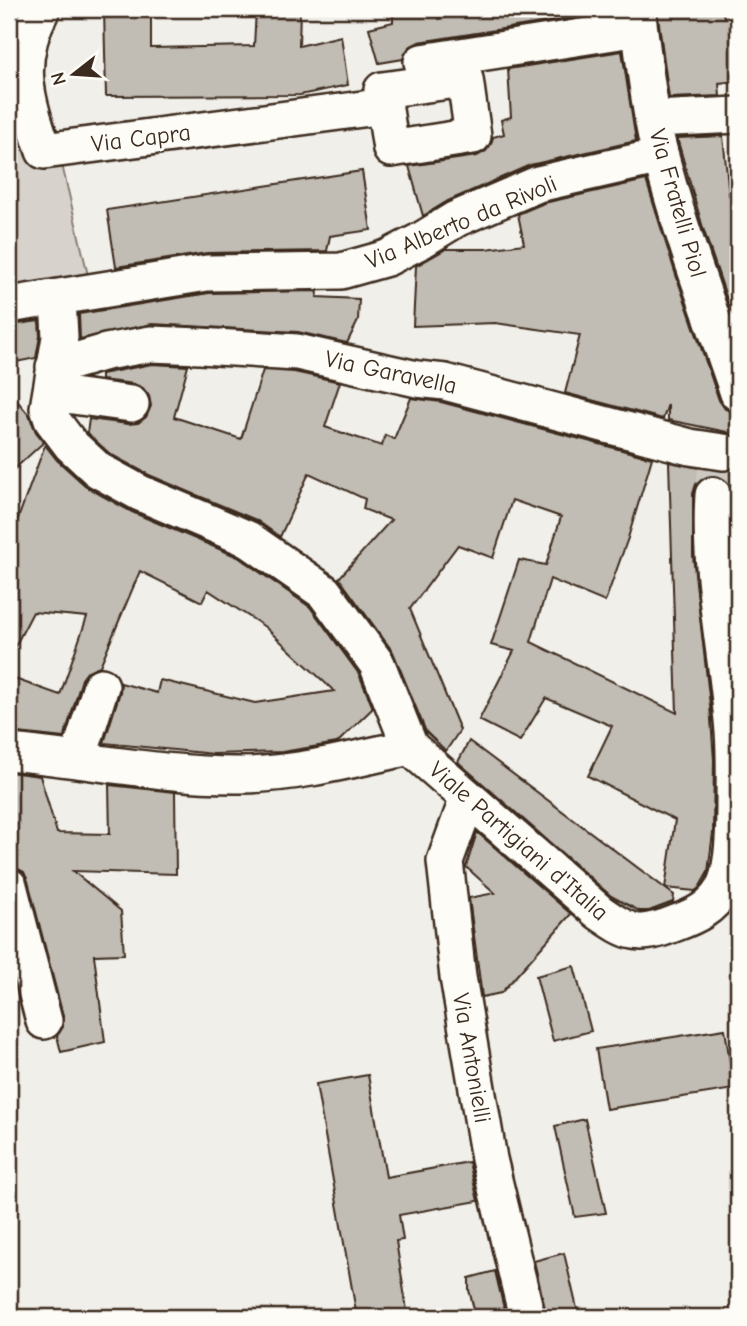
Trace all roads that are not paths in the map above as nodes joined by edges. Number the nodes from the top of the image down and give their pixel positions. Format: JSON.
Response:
{"nodes":[{"id":1,"x":43,"y":9,"type":"edge"},
{"id":2,"x":638,"y":18,"type":"edge"},
{"id":3,"x":417,"y":63,"type":"dead end"},
{"id":4,"x":385,"y":106,"type":"dead end"},
{"id":5,"x":738,"y":115,"type":"edge"},
{"id":6,"x":654,"y":119,"type":"junction"},
{"id":7,"x":661,"y":156,"type":"junction"},
{"id":8,"x":58,"y":299,"type":"junction"},
{"id":9,"x":9,"y":305,"type":"edge"},
{"id":10,"x":52,"y":380,"type":"junction"},
{"id":11,"x":738,"y":393,"type":"edge"},
{"id":12,"x":131,"y":404,"type":"dead end"},
{"id":13,"x":722,"y":461,"type":"edge"},
{"id":14,"x":101,"y":686,"type":"dead end"},
{"id":15,"x":410,"y":747,"type":"junction"},
{"id":16,"x":9,"y":752,"type":"edge"},
{"id":17,"x":78,"y":759,"type":"junction"},
{"id":18,"x":468,"y":798,"type":"junction"},
{"id":19,"x":9,"y":886,"type":"edge"},
{"id":20,"x":44,"y":1021,"type":"dead end"},
{"id":21,"x":527,"y":1317,"type":"edge"}],
"edges":[{"from":1,"to":4,"type":"street","name":"Via Capra"},
{"from":2,"to":3,"type":"street"},
{"from":2,"to":6,"type":"street","name":"Via Fratelli Piol"},
{"from":5,"to":6,"type":"street"},
{"from":6,"to":7,"type":"street","name":"Via Fratelli Piol"},
{"from":7,"to":8,"type":"street","name":"Via Alberto da Rivoli"},
{"from":7,"to":11,"type":"street","name":"Via Fratelli Piol"},
{"from":8,"to":9,"type":"street","name":"Via Alberto da Rivoli"},
{"from":8,"to":10,"type":"street"},
{"from":10,"to":12,"type":"street"},
{"from":10,"to":13,"type":"street","name":"Via Garavella"},
{"from":10,"to":15,"type":"street"},
{"from":13,"to":18,"type":"street","name":"Viale Partigiani d'Italia"},
{"from":14,"to":17,"type":"street"},
{"from":15,"to":17,"type":"street","name":"Viale Partigiani d'Italia"},
{"from":15,"to":18,"type":"street","name":"Viale Partigiani d'Italia"},
{"from":16,"to":17,"type":"street","name":"Viale Partigiani d'Italia"},
{"from":18,"to":21,"type":"street","name":"Via Antonielli"},
{"from":19,"to":20,"type":"street"}]}
